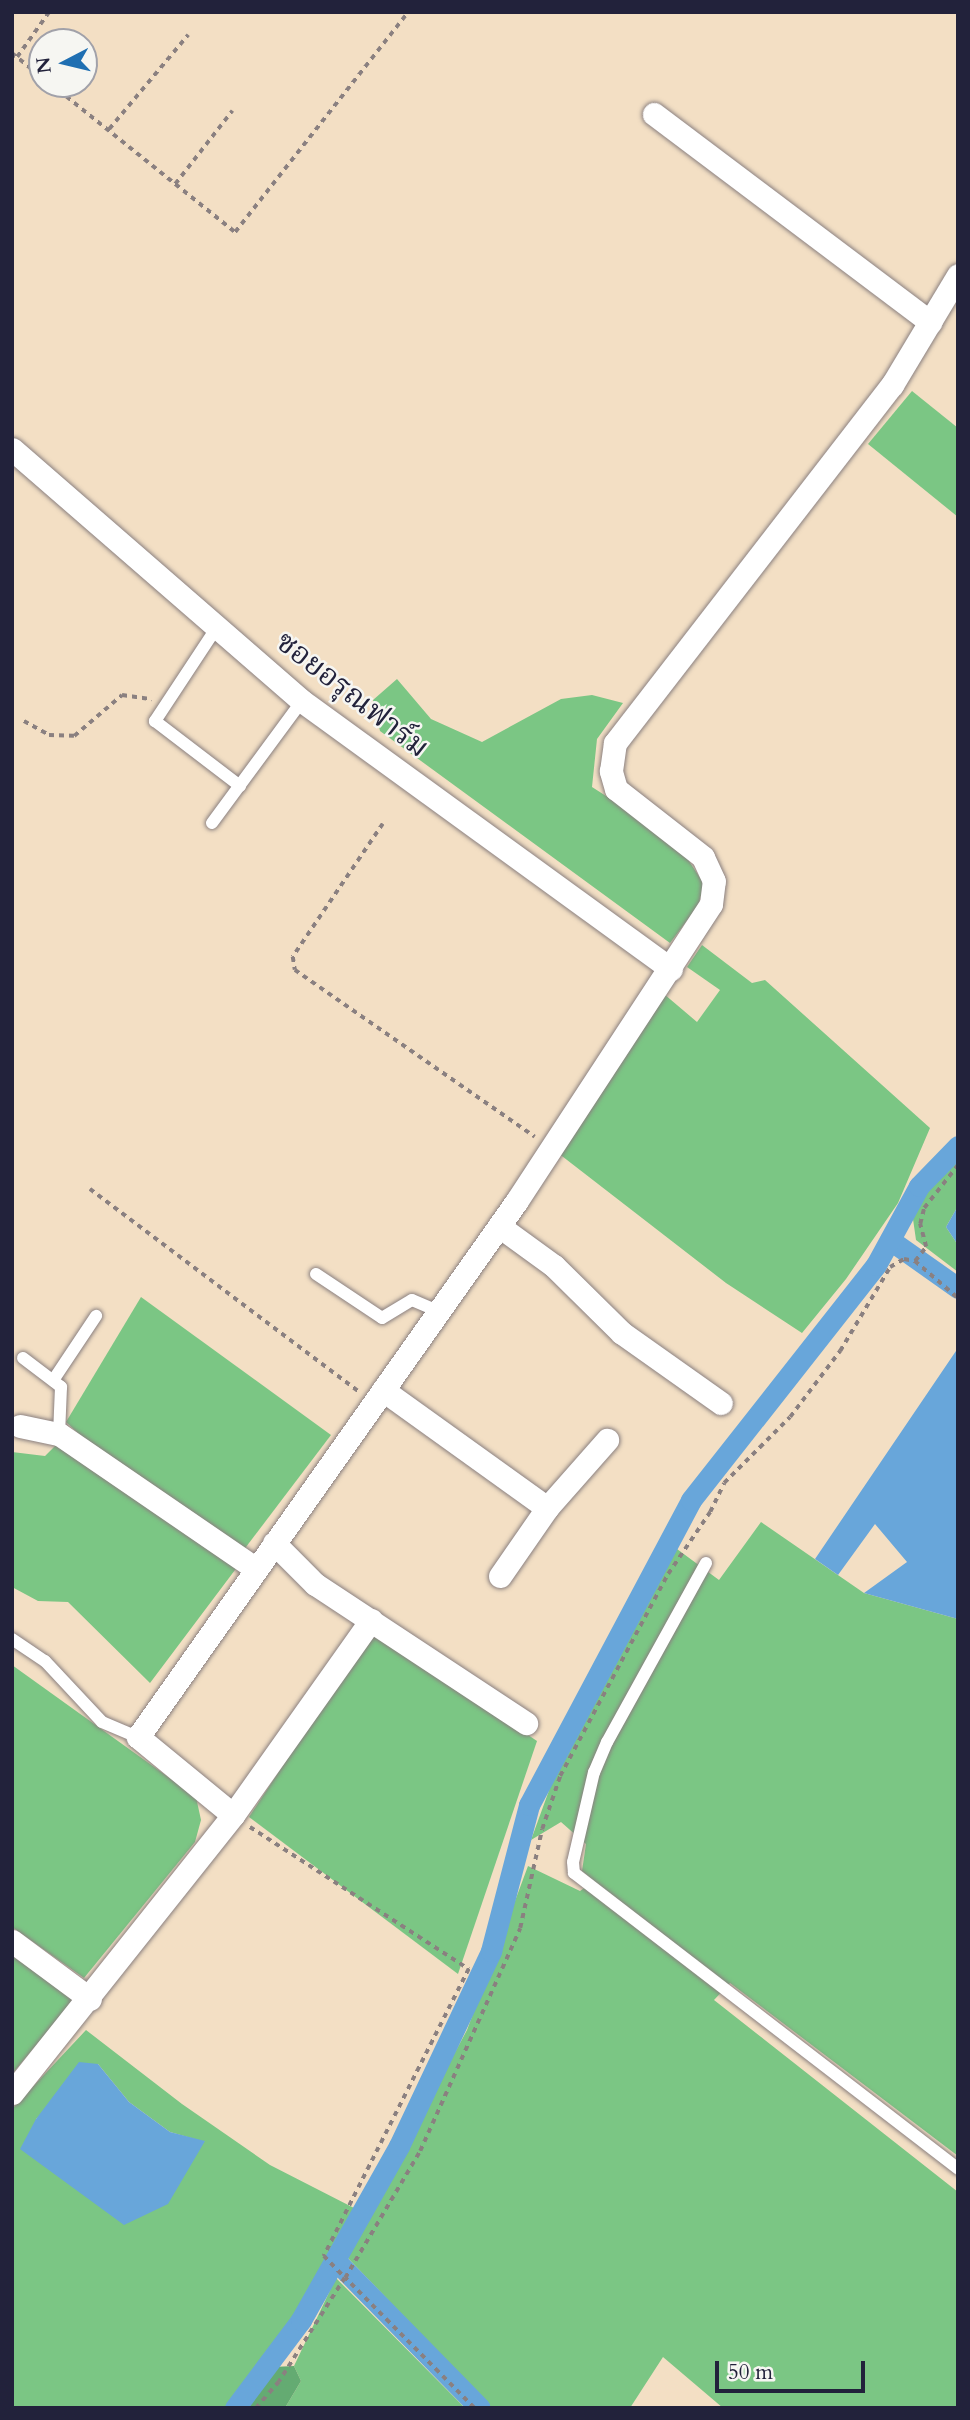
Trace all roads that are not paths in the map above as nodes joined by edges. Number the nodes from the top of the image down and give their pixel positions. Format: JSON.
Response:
{"nodes":[{"id":1,"x":654,"y":114,"type":"dead end"},
{"id":2,"x":958,"y":275,"type":"edge"},
{"id":3,"x":930,"y":322,"type":"junction"},
{"id":4,"x":12,"y":449,"type":"edge"},
{"id":5,"x":217,"y":627,"type":"junction"},
{"id":6,"x":302,"y":701,"type":"junction"},
{"id":7,"x":240,"y":786,"type":"junction"},
{"id":8,"x":212,"y":823,"type":"dead end"},
{"id":9,"x":671,"y":969,"type":"junction"},
{"id":10,"x":499,"y":1226,"type":"junction"},
{"id":11,"x":316,"y":1274,"type":"dead end"},
{"id":12,"x":438,"y":1311,"type":"junction"},
{"id":13,"x":96,"y":1316,"type":"dead end"},
{"id":14,"x":23,"y":1358,"type":"dead end"},
{"id":15,"x":54,"y":1379,"type":"junction"},
{"id":16,"x":378,"y":1396,"type":"junction"},
{"id":17,"x":721,"y":1403,"type":"dead end"},
{"id":18,"x":20,"y":1426,"type":"dead end"},
{"id":19,"x":59,"y":1434,"type":"junction"},
{"id":20,"x":607,"y":1440,"type":"dead end"},
{"id":21,"x":547,"y":1508,"type":"junction"},
{"id":22,"x":274,"y":1543,"type":"junction"},
{"id":23,"x":706,"y":1563,"type":"dead end"},
{"id":24,"x":256,"y":1569,"type":"junction"},
{"id":25,"x":500,"y":1576,"type":"dead end"},
{"id":26,"x":371,"y":1620,"type":"junction"},
{"id":27,"x":12,"y":1639,"type":"edge"},
{"id":28,"x":526,"y":1723,"type":"dead end"},
{"id":29,"x":138,"y":1737,"type":"junction"},
{"id":30,"x":233,"y":1815,"type":"junction"},
{"id":31,"x":12,"y":1941,"type":"edge"},
{"id":32,"x":90,"y":1999,"type":"junction"},
{"id":33,"x":12,"y":2093,"type":"edge"},
{"id":34,"x":958,"y":2169,"type":"edge"}],
"edges":[{"from":1,"to":3,"type":"street"},
{"from":2,"to":3,"type":"street"},
{"from":3,"to":9,"type":"street"},
{"from":4,"to":5,"type":"street","name":"ซอยอรุณฟาร์ม"},
{"from":5,"to":6,"type":"street","name":"ซอยอรุณฟาร์ม"},
{"from":5,"to":7,"type":"lane"},
{"from":6,"to":7,"type":"lane"},
{"from":6,"to":9,"type":"street","name":"ซอยอรุณฟาร์ม"},
{"from":7,"to":8,"type":"lane"},
{"from":9,"to":10,"type":"street"},
{"from":10,"to":12,"type":"street"},
{"from":10,"to":17,"type":"street"},
{"from":11,"to":12,"type":"lane"},
{"from":12,"to":16,"type":"street"},
{"from":13,"to":15,"type":"lane"},
{"from":14,"to":15,"type":"lane"},
{"from":15,"to":19,"type":"lane"},
{"from":16,"to":21,"type":"street"},
{"from":16,"to":22,"type":"street"},
{"from":18,"to":19,"type":"street"},
{"from":19,"to":24,"type":"street"},
{"from":20,"to":21,"type":"street"},
{"from":21,"to":25,"type":"street"},
{"from":22,"to":24,"type":"street"},
{"from":22,"to":26,"type":"street"},
{"from":23,"to":34,"type":"lane"},
{"from":24,"to":29,"type":"street"},
{"from":26,"to":28,"type":"street"},
{"from":26,"to":30,"type":"street"},
{"from":27,"to":29,"type":"lane"},
{"from":29,"to":30,"type":"street"},
{"from":30,"to":32,"type":"street"},
{"from":31,"to":32,"type":"street"},
{"from":32,"to":33,"type":"street"}]}
